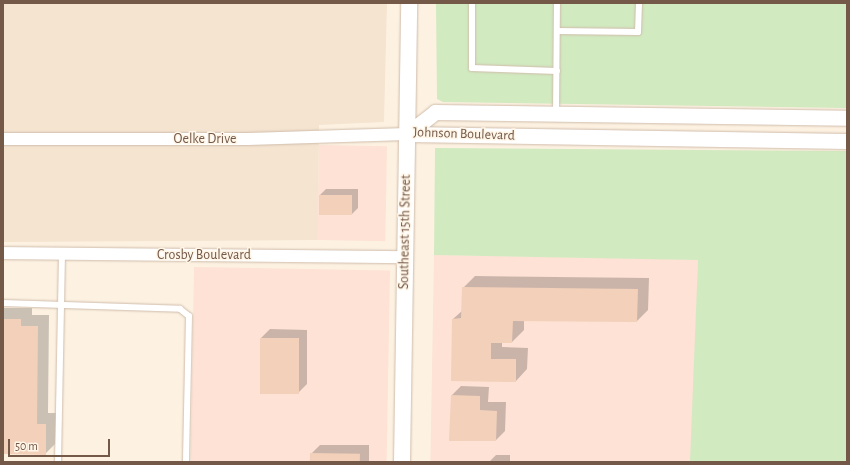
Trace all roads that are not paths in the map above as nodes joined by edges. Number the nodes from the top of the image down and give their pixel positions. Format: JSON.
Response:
{"nodes":[{"id":1,"x":409,"y":3,"type":"edge"},
{"id":2,"x":472,"y":3,"type":"edge"},
{"id":3,"x":557,"y":3,"type":"edge"},
{"id":4,"x":639,"y":3,"type":"edge"},
{"id":5,"x":557,"y":30,"type":"junction"},
{"id":6,"x":557,"y":71,"type":"junction"},
{"id":7,"x":556,"y":114,"type":"junction"},
{"id":8,"x":847,"y":118,"type":"edge"},
{"id":9,"x":406,"y":134,"type":"junction"},
{"id":10,"x":3,"y":139,"type":"edge"},
{"id":11,"x":847,"y":141,"type":"edge"},
{"id":12,"x":3,"y":253,"type":"edge"},
{"id":13,"x":62,"y":254,"type":"junction"},
{"id":14,"x":404,"y":257,"type":"junction"},
{"id":15,"x":3,"y":303,"type":"edge"},
{"id":16,"x":62,"y":307,"type":"junction"},
{"id":17,"x":58,"y":462,"type":"edge"},
{"id":18,"x":186,"y":462,"type":"edge"},
{"id":19,"x":402,"y":462,"type":"edge"}],
"edges":[{"from":1,"to":9,"type":"main road","name":"Southeast 15th Street"},
{"from":2,"to":6,"type":"lane"},
{"from":3,"to":5,"type":"lane"},
{"from":4,"to":5,"type":"lane"},
{"from":5,"to":6,"type":"lane"},
{"from":6,"to":7,"type":"lane"},
{"from":7,"to":8,"type":"street","name":"Johnson Boulevard"},
{"from":7,"to":9,"type":"street","name":"Johnson Boulevard"},
{"from":9,"to":10,"type":"street","name":"Oelke Drive"},
{"from":9,"to":11,"type":"street","name":"Johnson Boulevard"},
{"from":9,"to":14,"type":"main road","name":"Southeast 15th Street"},
{"from":12,"to":13,"type":"street","name":"Crosby Boulevard"},
{"from":13,"to":14,"type":"street","name":"Crosby Boulevard"},
{"from":13,"to":16,"type":"lane"},
{"from":14,"to":19,"type":"main road","name":"Southeast 15th Street"},
{"from":15,"to":16,"type":"lane"},
{"from":16,"to":17,"type":"lane"},
{"from":16,"to":18,"type":"lane"}]}
